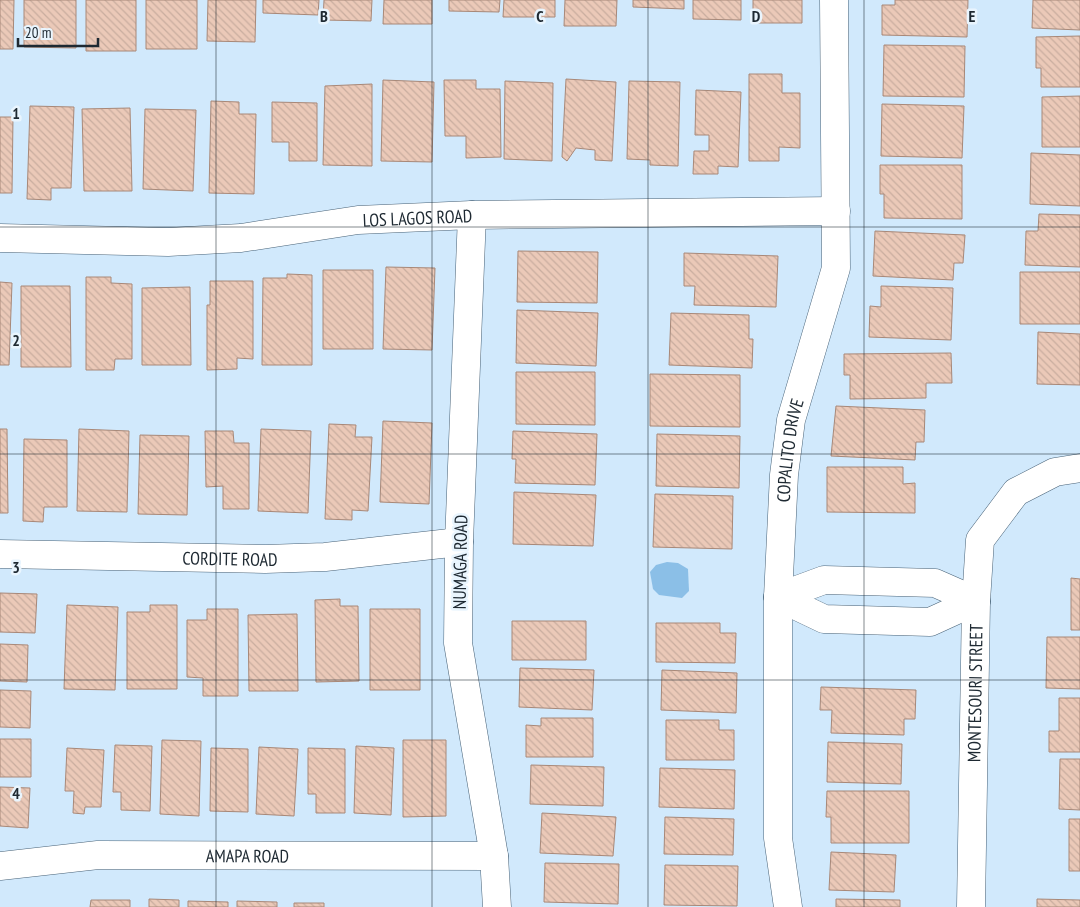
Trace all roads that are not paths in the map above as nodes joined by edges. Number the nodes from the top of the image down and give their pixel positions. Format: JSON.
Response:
{"nodes":[{"id":1,"x":834,"y":0,"type":"edge"},
{"id":2,"x":836,"y":211,"type":"junction"},
{"id":3,"x":472,"y":215,"type":"junction"},
{"id":4,"x":0,"y":238,"type":"edge"},
{"id":5,"x":1080,"y":468,"type":"edge"},
{"id":6,"x":459,"y":542,"type":"junction"},
{"id":7,"x":0,"y":554,"type":"edge"},
{"id":8,"x":778,"y":597,"type":"junction"},
{"id":9,"x":976,"y":601,"type":"junction"},
{"id":10,"x":494,"y":856,"type":"junction"},
{"id":11,"x":0,"y":866,"type":"edge"},
{"id":12,"x":497,"y":907,"type":"edge"},
{"id":13,"x":788,"y":907,"type":"edge"},
{"id":14,"x":971,"y":907,"type":"edge"}],
"edges":[{"from":1,"to":2,"type":"street","name":"COPALITO DRIVE"},
{"from":2,"to":3,"type":"street","name":"LOS LAGOS ROAD"},
{"from":2,"to":8,"type":"street","name":"COPALITO DRIVE"},
{"from":3,"to":4,"type":"street","name":"LOS LAGOS ROAD"},
{"from":3,"to":6,"type":"street","name":"NUMAGA ROAD"},
{"from":5,"to":9,"type":"street","name":"MONTESOURI STREET"},
{"from":6,"to":7,"type":"street","name":"CORDITE ROAD"},
{"from":6,"to":10,"type":"street","name":"NUMAGA ROAD"},
{"from":8,"to":9,"type":"street"},
{"from":8,"to":9,"type":"street"},
{"from":8,"to":13,"type":"street","name":"COPALITO DRIVE"},
{"from":9,"to":14,"type":"street","name":"MONTESOURI STREET"},
{"from":10,"to":11,"type":"street","name":"AMAPA ROAD"},
{"from":10,"to":12,"type":"street","name":"NUMAGA ROAD"}]}
